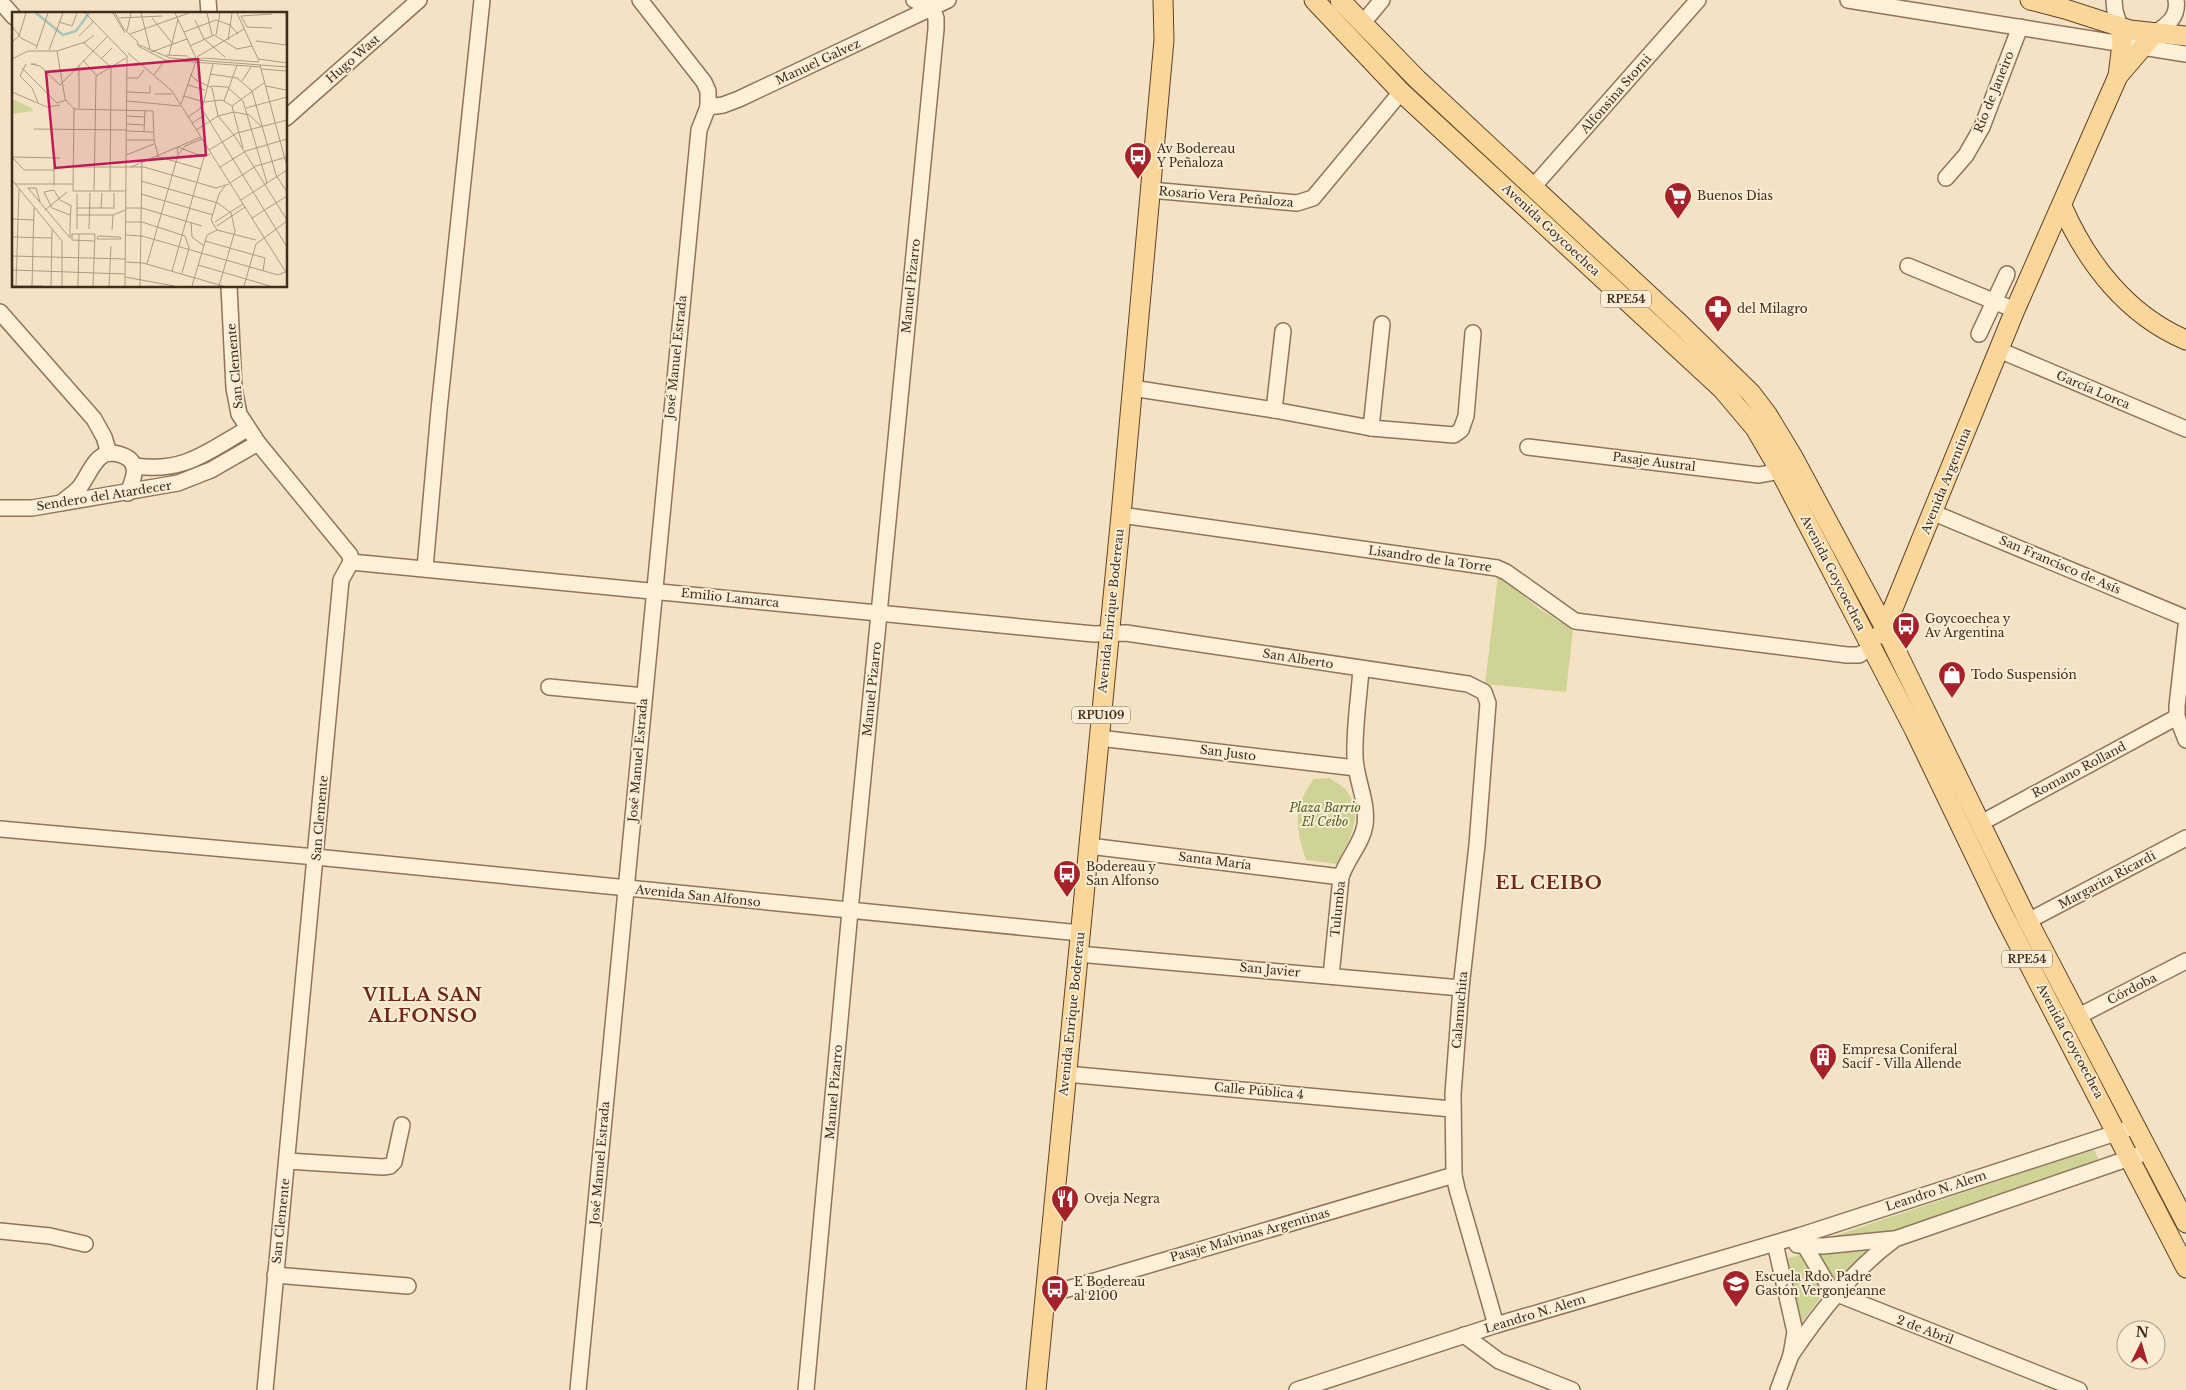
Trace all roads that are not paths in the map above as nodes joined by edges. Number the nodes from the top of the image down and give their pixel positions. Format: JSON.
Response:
{"nodes":[{"id":1,"x":482,"y":0,"type":"edge"},
{"id":2,"x":640,"y":0,"type":"edge"},
{"id":3,"x":914,"y":0,"type":"edge"},
{"id":4,"x":948,"y":0,"type":"edge"},
{"id":5,"x":1163,"y":0,"type":"edge"},
{"id":6,"x":1175,"y":0,"type":"edge"},
{"id":7,"x":1314,"y":0,"type":"edge"},
{"id":8,"x":1340,"y":0,"type":"edge"},
{"id":9,"x":1382,"y":0,"type":"edge"},
{"id":10,"x":1698,"y":0,"type":"edge"},
{"id":11,"x":1848,"y":0,"type":"edge"},
{"id":12,"x":2030,"y":0,"type":"edge"},
{"id":13,"x":2114,"y":0,"type":"edge"},
{"id":14,"x":2176,"y":0,"type":"edge"},
{"id":15,"x":411,"y":3,"type":"edge"},
{"id":16,"x":932,"y":8,"type":"junction"},
{"id":17,"x":1362,"y":24,"type":"junction"},
{"id":18,"x":2020,"y":27,"type":"junction"},
{"id":19,"x":2121,"y":35,"type":"junction"},
{"id":20,"x":2186,"y":36,"type":"edge"},
{"id":21,"x":1164,"y":40,"type":"junction"},
{"id":22,"x":2148,"y":40,"type":"junction"},
{"id":23,"x":2186,"y":54,"type":"edge"},
{"id":24,"x":2118,"y":76,"type":"junction"},
{"id":25,"x":1401,"y":92,"type":"junction"},
{"id":26,"x":708,"y":107,"type":"junction"},
{"id":27,"x":288,"y":116,"type":"edge"},
{"id":28,"x":1946,"y":178,"type":"dead end"},
{"id":29,"x":1533,"y":187,"type":"junction"},
{"id":30,"x":1150,"y":190,"type":"junction"},
{"id":31,"x":2062,"y":206,"type":"junction"},
{"id":32,"x":1908,"y":266,"type":"dead end"},
{"id":33,"x":2007,"y":274,"type":"dead end"},
{"id":34,"x":229,"y":288,"type":"edge"},
{"id":35,"x":1994,"y":302,"type":"junction"},
{"id":36,"x":2016,"y":310,"type":"junction"},
{"id":37,"x":0,"y":312,"type":"edge"},
{"id":38,"x":1382,"y":324,"type":"dead end"},
{"id":39,"x":1283,"y":330,"type":"dead end"},
{"id":40,"x":1473,"y":332,"type":"dead end"},
{"id":41,"x":1979,"y":334,"type":"dead end"},
{"id":42,"x":2186,"y":340,"type":"edge"},
{"id":43,"x":1999,"y":350,"type":"junction"},
{"id":44,"x":1132,"y":388,"type":"junction"},
{"id":45,"x":1274,"y":410,"type":"junction"},
{"id":46,"x":1371,"y":428,"type":"junction"},
{"id":47,"x":247,"y":429,"type":"junction"},
{"id":48,"x":2186,"y":430,"type":"edge"},
{"id":49,"x":258,"y":443,"type":"junction"},
{"id":50,"x":1528,"y":447,"type":"dead end"},
{"id":51,"x":109,"y":453,"type":"junction"},
{"id":52,"x":135,"y":466,"type":"junction"},
{"id":53,"x":1780,"y":471,"type":"junction"},
{"id":54,"x":128,"y":492,"type":"junction"},
{"id":55,"x":60,"y":504,"type":"junction"},
{"id":56,"x":0,"y":508,"type":"edge"},
{"id":57,"x":1934,"y":513,"type":"junction"},
{"id":58,"x":1121,"y":515,"type":"junction"},
{"id":59,"x":351,"y":562,"type":"junction"},
{"id":60,"x":425,"y":568,"type":"junction"},
{"id":61,"x":654,"y":590,"type":"junction"},
{"id":62,"x":880,"y":613,"type":"junction"},
{"id":63,"x":2186,"y":618,"type":"edge"},
{"id":64,"x":2186,"y":626,"type":"edge"},
{"id":65,"x":1885,"y":628,"type":"junction"},
{"id":66,"x":1109,"y":634,"type":"junction"},
{"id":67,"x":1871,"y":648,"type":"junction"},
{"id":68,"x":1361,"y":669,"type":"junction"},
{"id":69,"x":549,"y":687,"type":"dead end"},
{"id":70,"x":1484,"y":692,"type":"joint"},
{"id":71,"x":644,"y":696,"type":"junction"},
{"id":72,"x":2177,"y":717,"type":"junction"},
{"id":73,"x":1099,"y":738,"type":"junction"},
{"id":74,"x":2186,"y":740,"type":"edge"},
{"id":75,"x":1356,"y":768,"type":"junction"},
{"id":76,"x":1981,"y":823,"type":"junction"},
{"id":77,"x":0,"y":829,"type":"edge"},
{"id":78,"x":2186,"y":838,"type":"edge"},
{"id":79,"x":1089,"y":846,"type":"junction"},
{"id":80,"x":316,"y":857,"type":"junction"},
{"id":81,"x":1341,"y":877,"type":"junction"},
{"id":82,"x":626,"y":889,"type":"junction"},
{"id":83,"x":850,"y":911,"type":"junction"},
{"id":84,"x":2028,"y":922,"type":"junction"},
{"id":85,"x":1080,"y":933,"type":"junction"},
{"id":86,"x":1078,"y":954,"type":"junction"},
{"id":87,"x":2186,"y":961,"type":"edge"},
{"id":88,"x":1331,"y":976,"type":"junction"},
{"id":89,"x":1461,"y":988,"type":"junction"},
{"id":90,"x":2077,"y":1017,"type":"junction"},
{"id":91,"x":1066,"y":1074,"type":"junction"},
{"id":92,"x":1452,"y":1109,"type":"junction"},
{"id":93,"x":402,"y":1125,"type":"dead end"},
{"id":94,"x":2136,"y":1125,"type":"junction"},
{"id":95,"x":2118,"y":1133,"type":"junction"},
{"id":96,"x":2097,"y":1139,"type":"junction"},
{"id":97,"x":2150,"y":1151,"type":"junction"},
{"id":98,"x":2130,"y":1157,"type":"junction"},
{"id":99,"x":287,"y":1161,"type":"junction"},
{"id":100,"x":2107,"y":1165,"type":"junction"},
{"id":101,"x":1454,"y":1175,"type":"junction"},
{"id":102,"x":2186,"y":1223,"type":"edge"},
{"id":103,"x":0,"y":1231,"type":"edge"},
{"id":104,"x":1895,"y":1239,"type":"junction"},
{"id":105,"x":1802,"y":1240,"type":"junction"},
{"id":106,"x":1775,"y":1243,"type":"junction"},
{"id":107,"x":85,"y":1244,"type":"dead end"},
{"id":108,"x":2186,"y":1268,"type":"edge"},
{"id":109,"x":275,"y":1275,"type":"junction"},
{"id":110,"x":408,"y":1286,"type":"dead end"},
{"id":111,"x":1045,"y":1292,"type":"junction"},
{"id":112,"x":1838,"y":1294,"type":"junction"},
{"id":113,"x":1496,"y":1325,"type":"junction"},
{"id":114,"x":1464,"y":1335,"type":"junction"},
{"id":115,"x":1792,"y":1355,"type":"junction"},
{"id":116,"x":265,"y":1390,"type":"edge"},
{"id":117,"x":578,"y":1390,"type":"edge"},
{"id":118,"x":806,"y":1390,"type":"edge"},
{"id":119,"x":1036,"y":1390,"type":"edge"},
{"id":120,"x":1297,"y":1390,"type":"edge"},
{"id":121,"x":1572,"y":1390,"type":"edge"},
{"id":122,"x":1778,"y":1390,"type":"edge"},
{"id":123,"x":2079,"y":1390,"type":"edge"}],
"edges":[{"from":1,"to":60,"type":"street"},
{"from":2,"to":26,"type":"street"},
{"from":3,"to":16,"type":"street"},
{"from":4,"to":16,"type":"street","name":"Manuel Galvez"},
{"from":5,"to":21,"type":"main road","name":"Avenida Enrique Bodereau","number":"RPU109"},
{"from":6,"to":21,"type":"main road","name":"Avenida Enrique Bodereau","number":"RPU109"},
{"from":7,"to":25,"type":"main road","name":"Avenida Goycoechea","number":"RPE54"},
{"from":8,"to":17,"type":"main road","name":"Avenida Goycoechea","number":"RPE54"},
{"from":9,"to":17,"type":"street"},
{"from":10,"to":29,"type":"street","name":"Alfonsina Storni"},
{"from":11,"to":18,"type":"street"},
{"from":12,"to":19,"type":"main road"},
{"from":13,"to":19,"type":"street"},
{"from":14,"to":22,"type":"street"},
{"from":15,"to":27,"type":"street","name":"Hugo Wast"},
{"from":16,"to":26,"type":"street","name":"Manuel Galvez"},
{"from":16,"to":62,"type":"street","name":"Manuel Pizarro"},
{"from":17,"to":29,"type":"main road","name":"Avenida Goycoechea","number":"RPE54"},
{"from":18,"to":19,"type":"street"},
{"from":18,"to":28,"type":"street","name":"Río de Janeiro"},
{"from":19,"to":22,"type":"main road"},
{"from":19,"to":24,"type":"main road","name":"Avenida Argentina"},
{"from":20,"to":22,"type":"main road"},
{"from":21,"to":30,"type":"main road","name":"Avenida Enrique Bodereau","number":"RPU109"},
{"from":22,"to":23,"type":"street"},
{"from":22,"to":24,"type":"main road","name":"Avenida Argentina"},
{"from":24,"to":31,"type":"main road","name":"Avenida Argentina"},
{"from":25,"to":30,"type":"street","name":"Rosario Vera Peñaloza"},
{"from":25,"to":53,"type":"main road","name":"Avenida Goycoechea","number":"RPE54"},
{"from":26,"to":61,"type":"street","name":"José Manuel Estrada"},
{"from":29,"to":65,"type":"main road","name":"Avenida Goycoechea","number":"RPE54"},
{"from":30,"to":44,"type":"main road","name":"Avenida Enrique Bodereau","number":"RPU109"},
{"from":31,"to":36,"type":"main road","name":"Avenida Argentina"},
{"from":31,"to":42,"type":"main road"},
{"from":32,"to":35,"type":"street"},
{"from":33,"to":35,"type":"street"},
{"from":34,"to":47,"type":"street","name":"San Clemente"},
{"from":35,"to":36,"type":"street"},
{"from":35,"to":41,"type":"street"},
{"from":36,"to":43,"type":"main road","name":"Avenida Argentina"},
{"from":37,"to":51,"type":"street"},
{"from":38,"to":46,"type":"street"},
{"from":39,"to":45,"type":"street"},
{"from":40,"to":46,"type":"street"},
{"from":43,"to":48,"type":"street","name":"García Lorca"},
{"from":43,"to":57,"type":"main road","name":"Avenida Argentina"},
{"from":44,"to":45,"type":"street"},
{"from":44,"to":58,"type":"main road","name":"Avenida Enrique Bodereau","number":"RPU109"},
{"from":45,"to":46,"type":"street"},
{"from":47,"to":49,"type":"street","name":"San Clemente"},
{"from":47,"to":52,"type":"street"},
{"from":49,"to":54,"type":"street","name":"Sendero del Atardecer"},
{"from":49,"to":59,"type":"street","name":"San Clemente"},
{"from":50,"to":53,"type":"street","name":"Pasaje Austral"},
{"from":51,"to":52,"type":"street"},
{"from":51,"to":55,"type":"street"},
{"from":52,"to":54,"type":"street"},
{"from":53,"to":67,"type":"main road","name":"Avenida Goycoechea","number":"RPE54"},
{"from":54,"to":55,"type":"street","name":"Sendero del Atardecer"},
{"from":55,"to":56,"type":"street","name":"Sendero del Atardecer"},
{"from":57,"to":63,"type":"street","name":"San Francisco de Asís"},
{"from":57,"to":65,"type":"main road","name":"Avenida Argentina"},
{"from":58,"to":66,"type":"main road","name":"Avenida Enrique Bodereau","number":"RPU109"},
{"from":58,"to":67,"type":"street","name":"Lisandro de la Torre"},
{"from":59,"to":60,"type":"street","name":"Emilio Lamarca"},
{"from":59,"to":80,"type":"street","name":"San Clemente"},
{"from":60,"to":61,"type":"street","name":"Emilio Lamarca"},
{"from":61,"to":62,"type":"street","name":"Emilio Lamarca"},
{"from":61,"to":71,"type":"street","name":"José Manuel Estrada"},
{"from":62,"to":66,"type":"street","name":"Emilio Lamarca"},
{"from":62,"to":83,"type":"street","name":"Manuel Pizarro"},
{"from":64,"to":72,"type":"street"},
{"from":65,"to":67,"type":"main road","name":"Avenida Argentina"},
{"from":65,"to":76,"type":"main road","name":"Avenida Goycoechea","number":"RPE54"},
{"from":66,"to":68,"type":"street","name":"San Alberto"},
{"from":66,"to":73,"type":"main road","name":"Avenida Enrique Bodereau","number":"RPU109"},
{"from":67,"to":95,"type":"main road","name":"Avenida Goycoechea","number":"RPE54"},
{"from":68,"to":70,"type":"street","name":"San Alberto"},
{"from":68,"to":75,"type":"street","name":"Tulumba"},
{"from":69,"to":71,"type":"street"},
{"from":70,"to":89,"type":"street","name":"Calamuchita"},
{"from":71,"to":82,"type":"street","name":"José Manuel Estrada"},
{"from":72,"to":74,"type":"street"},
{"from":72,"to":76,"type":"street","name":"Romano Rolland"},
{"from":73,"to":75,"type":"street","name":"San Justo"},
{"from":73,"to":79,"type":"main road","name":"Avenida Enrique Bodereau","number":"RPU109"},
{"from":75,"to":81,"type":"street","name":"Tulumba"},
{"from":76,"to":84,"type":"main road","name":"Avenida Goycoechea","number":"RPE54"},
{"from":77,"to":80,"type":"street","name":"Avenida San Alfonso"},
{"from":78,"to":84,"type":"street","name":"Margarita Ricardi"},
{"from":79,"to":81,"type":"street","name":"Santa María"},
{"from":79,"to":85,"type":"main road","name":"Avenida Enrique Bodereau","number":"RPU109"},
{"from":80,"to":82,"type":"street","name":"Avenida San Alfonso"},
{"from":80,"to":99,"type":"street","name":"San Clemente"},
{"from":81,"to":88,"type":"street","name":"Tulumba"},
{"from":82,"to":83,"type":"street","name":"Avenida San Alfonso"},
{"from":82,"to":117,"type":"street","name":"José Manuel Estrada"},
{"from":83,"to":85,"type":"street","name":"Avenida San Alfonso"},
{"from":83,"to":118,"type":"street","name":"Manuel Pizarro"},
{"from":84,"to":90,"type":"main road","name":"Avenida Goycoechea","number":"RPE54"},
{"from":85,"to":86,"type":"main road","name":"Avenida Enrique Bodereau","number":"RPU109"},
{"from":86,"to":88,"type":"street","name":"San Javier"},
{"from":86,"to":91,"type":"main road","name":"Avenida Enrique Bodereau","number":"RPU109"},
{"from":87,"to":90,"type":"street","name":"Córdoba"},
{"from":88,"to":89,"type":"street","name":"San Javier"},
{"from":89,"to":92,"type":"street","name":"Calamuchita"},
{"from":90,"to":94,"type":"main road","name":"Avenida Goycoechea","number":"RPE54"},
{"from":91,"to":92,"type":"street","name":"Calle Pública 4"},
{"from":91,"to":111,"type":"main road","name":"Avenida Enrique Bodereau","number":"RPU109"},
{"from":92,"to":101,"type":"street","name":"Calamuchita"},
{"from":93,"to":99,"type":"street"},
{"from":94,"to":95,"type":"street","name":"Leandro N. Alem"},
{"from":94,"to":97,"type":"main road","name":"Avenida Goycoechea","number":"RPE54"},
{"from":95,"to":96,"type":"street","name":"Leandro N. Alem"},
{"from":95,"to":98,"type":"main road","name":"Avenida Goycoechea","number":"RPE54"},
{"from":96,"to":100,"type":"street"},
{"from":96,"to":105,"type":"street","name":"Leandro N. Alem"},
{"from":97,"to":98,"type":"street","name":"Leandro N. Alem"},
{"from":97,"to":102,"type":"main road","name":"Avenida Goycoechea","number":"RPE54"},
{"from":98,"to":100,"type":"street","name":"Leandro N. Alem"},
{"from":98,"to":108,"type":"main road","name":"Avenida Goycoechea","number":"RPE54"},
{"from":99,"to":109,"type":"street","name":"San Clemente"},
{"from":100,"to":104,"type":"street","name":"Leandro N. Alem"},
{"from":101,"to":111,"type":"street","name":"Pasaje Malvinas Argentinas"},
{"from":101,"to":113,"type":"street","name":"Calamuchita"},
{"from":103,"to":107,"type":"street"},
{"from":104,"to":105,"type":"street","name":"Leandro N. Alem"},
{"from":104,"to":112,"type":"street","name":"Leandro N. Alem"},
{"from":105,"to":106,"type":"street","name":"Leandro N. Alem"},
{"from":105,"to":112,"type":"street","name":"2 de Abril"},
{"from":106,"to":113,"type":"street","name":"Leandro N. Alem"},
{"from":106,"to":115,"type":"street"},
{"from":109,"to":110,"type":"street"},
{"from":109,"to":116,"type":"street","name":"San Clemente"},
{"from":111,"to":119,"type":"main road","name":"Avenida Enrique Bodereau","number":"RPU109"},
{"from":112,"to":115,"type":"street","name":"Leandro N. Alem"},
{"from":112,"to":123,"type":"street","name":"2 de Abril"},
{"from":113,"to":114,"type":"street","name":"Leandro N. Alem"},
{"from":114,"to":120,"type":"street","name":"Leandro N. Alem"},
{"from":114,"to":121,"type":"street"},
{"from":115,"to":122,"type":"street"}]}
